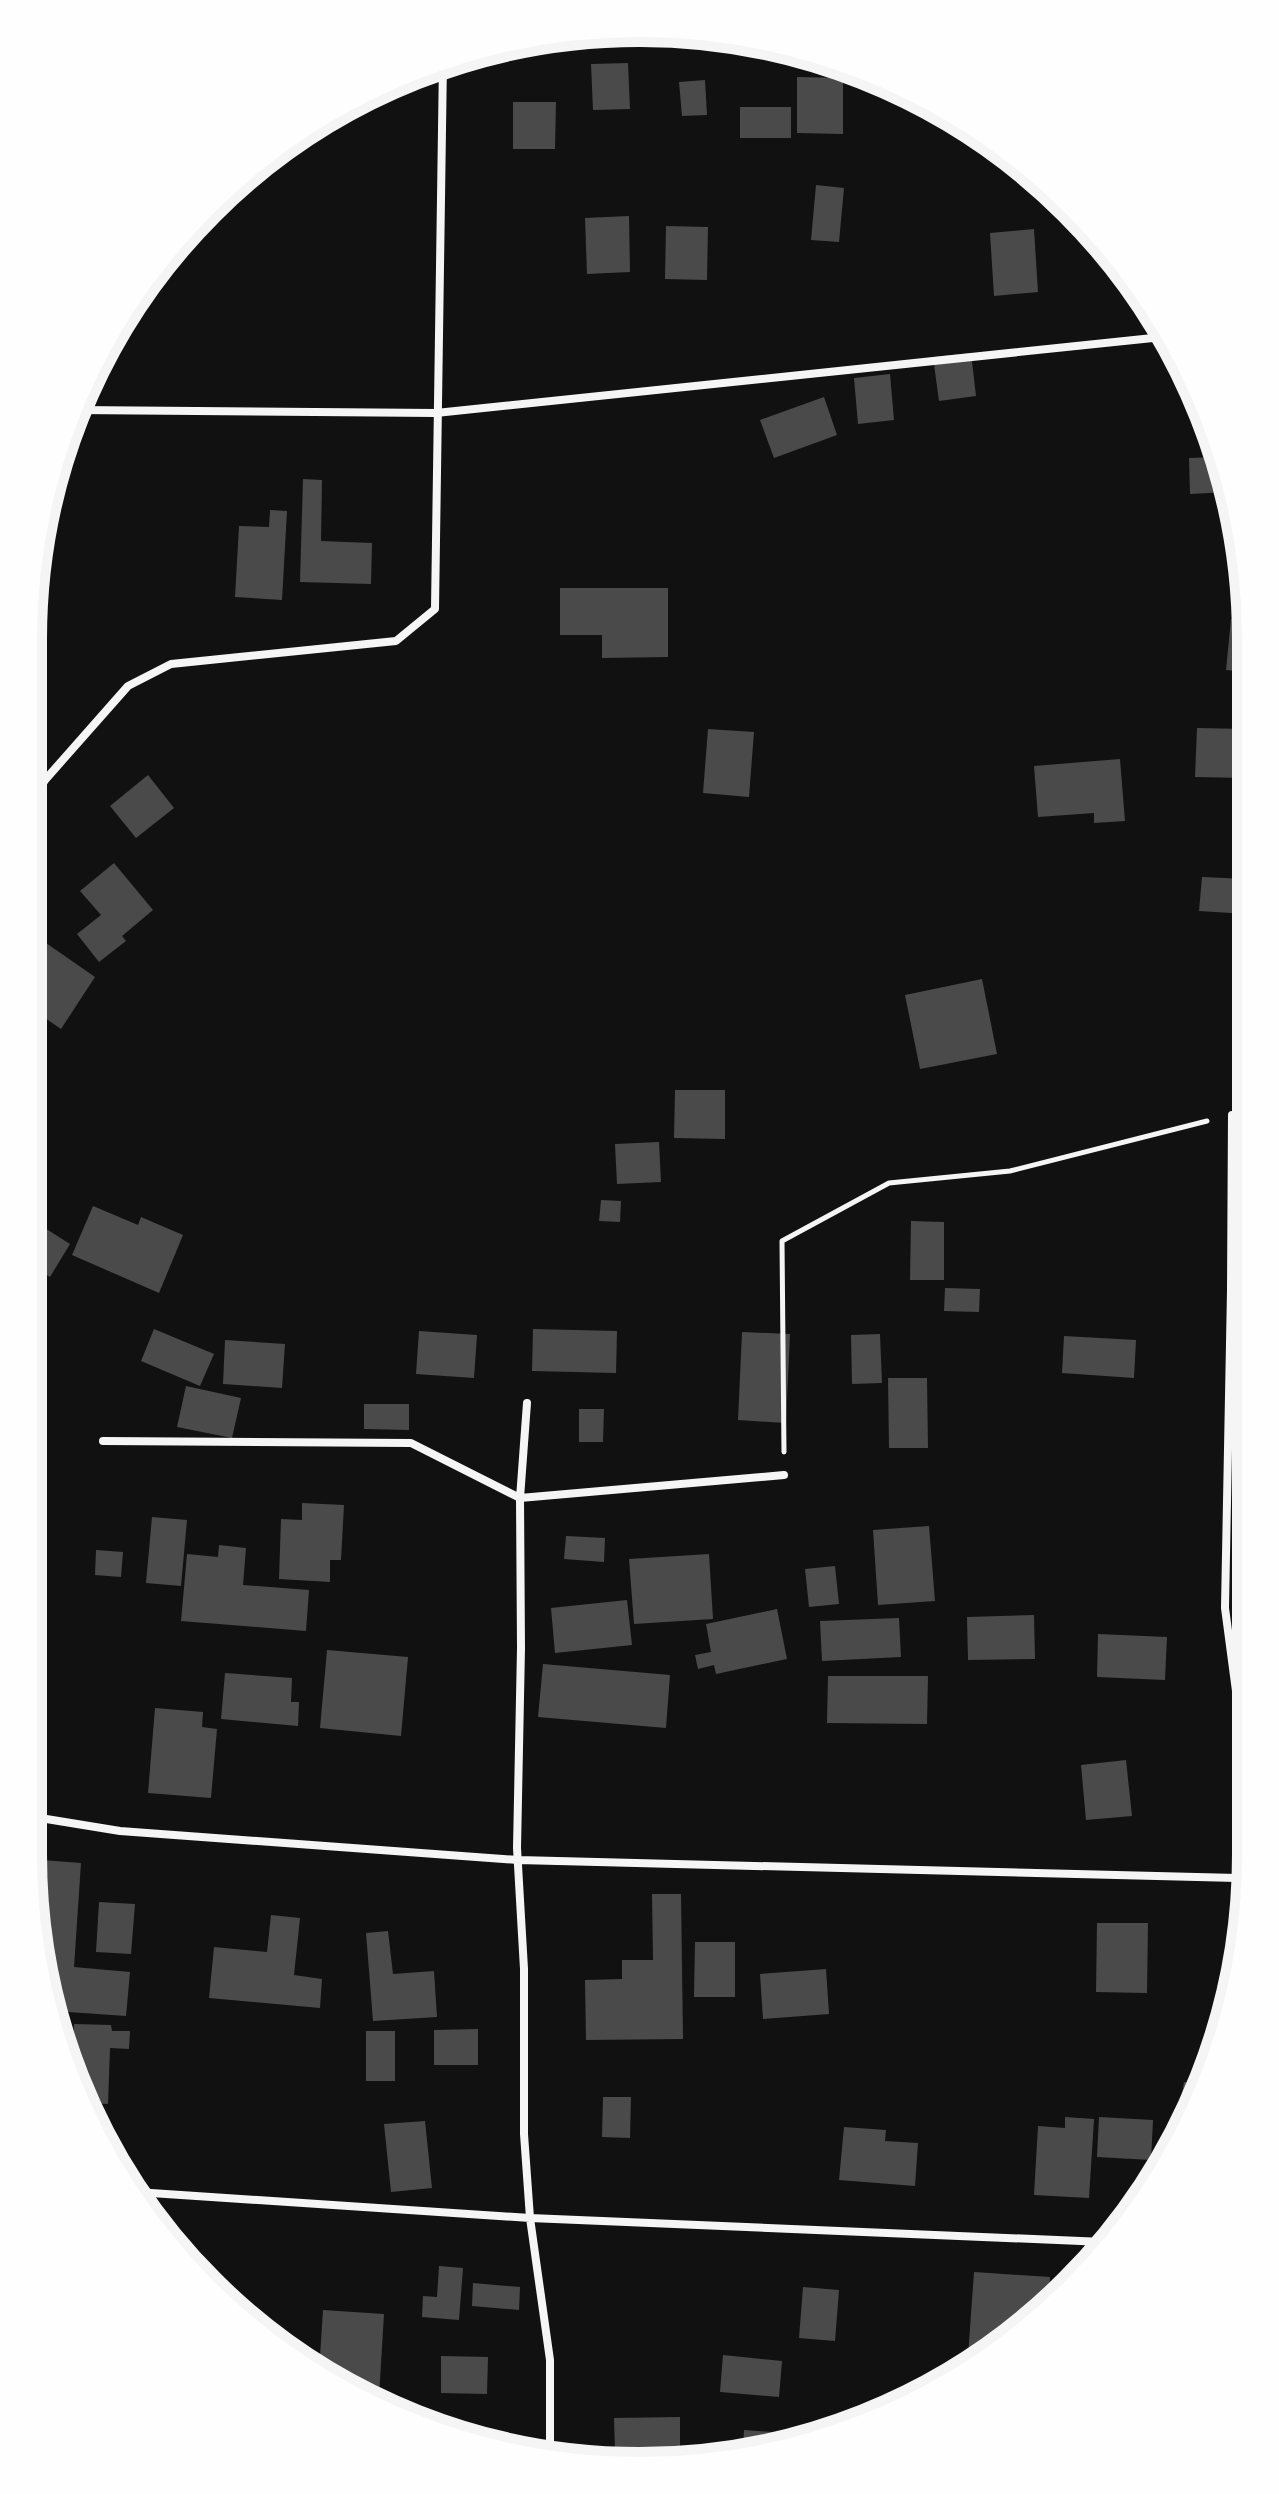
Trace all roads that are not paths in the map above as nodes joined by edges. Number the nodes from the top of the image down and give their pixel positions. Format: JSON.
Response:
{"nodes":[{"id":1,"x":443,"y":76,"type":"edge"},
{"id":2,"x":1153,"y":338,"type":"dead end"},
{"id":3,"x":87,"y":410,"type":"edge"},
{"id":4,"x":436,"y":413,"type":"junction"},
{"id":5,"x":42,"y":777,"type":"edge"},
{"id":6,"x":45,"y":780,"type":"junction"},
{"id":7,"x":42,"y":785,"type":"edge"},
{"id":8,"x":1232,"y":1115,"type":"road end"},
{"id":9,"x":527,"y":1403,"type":"dead end"},
{"id":10,"x":103,"y":1441,"type":"dead end"},
{"id":11,"x":784,"y":1475,"type":"road end"},
{"id":12,"x":520,"y":1498,"type":"junction"},
{"id":13,"x":1237,"y":1698,"type":"edge"},
{"id":14,"x":42,"y":1818,"type":"edge"},
{"id":15,"x":518,"y":1860,"type":"junction"},
{"id":16,"x":1237,"y":1878,"type":"edge"},
{"id":17,"x":148,"y":2193,"type":"edge"},
{"id":18,"x":530,"y":2218,"type":"junction"},
{"id":19,"x":1094,"y":2242,"type":"edge"},
{"id":20,"x":550,"y":2445,"type":"edge"}],
"edges":[{"from":1,"to":4,"type":"street"},
{"from":2,"to":4,"type":"street"},
{"from":3,"to":4,"type":"street"},
{"from":4,"to":6,"type":"street"},
{"from":5,"to":6,"type":"street"},
{"from":6,"to":7,"type":"street"},
{"from":8,"to":13,"type":"street"},
{"from":9,"to":12,"type":"street"},
{"from":10,"to":12,"type":"street"},
{"from":11,"to":12,"type":"street"},
{"from":12,"to":15,"type":"street"},
{"from":14,"to":15,"type":"street"},
{"from":15,"to":16,"type":"street"},
{"from":15,"to":18,"type":"street"},
{"from":17,"to":18,"type":"street"},
{"from":18,"to":19,"type":"street"},
{"from":18,"to":20,"type":"street"}]}
